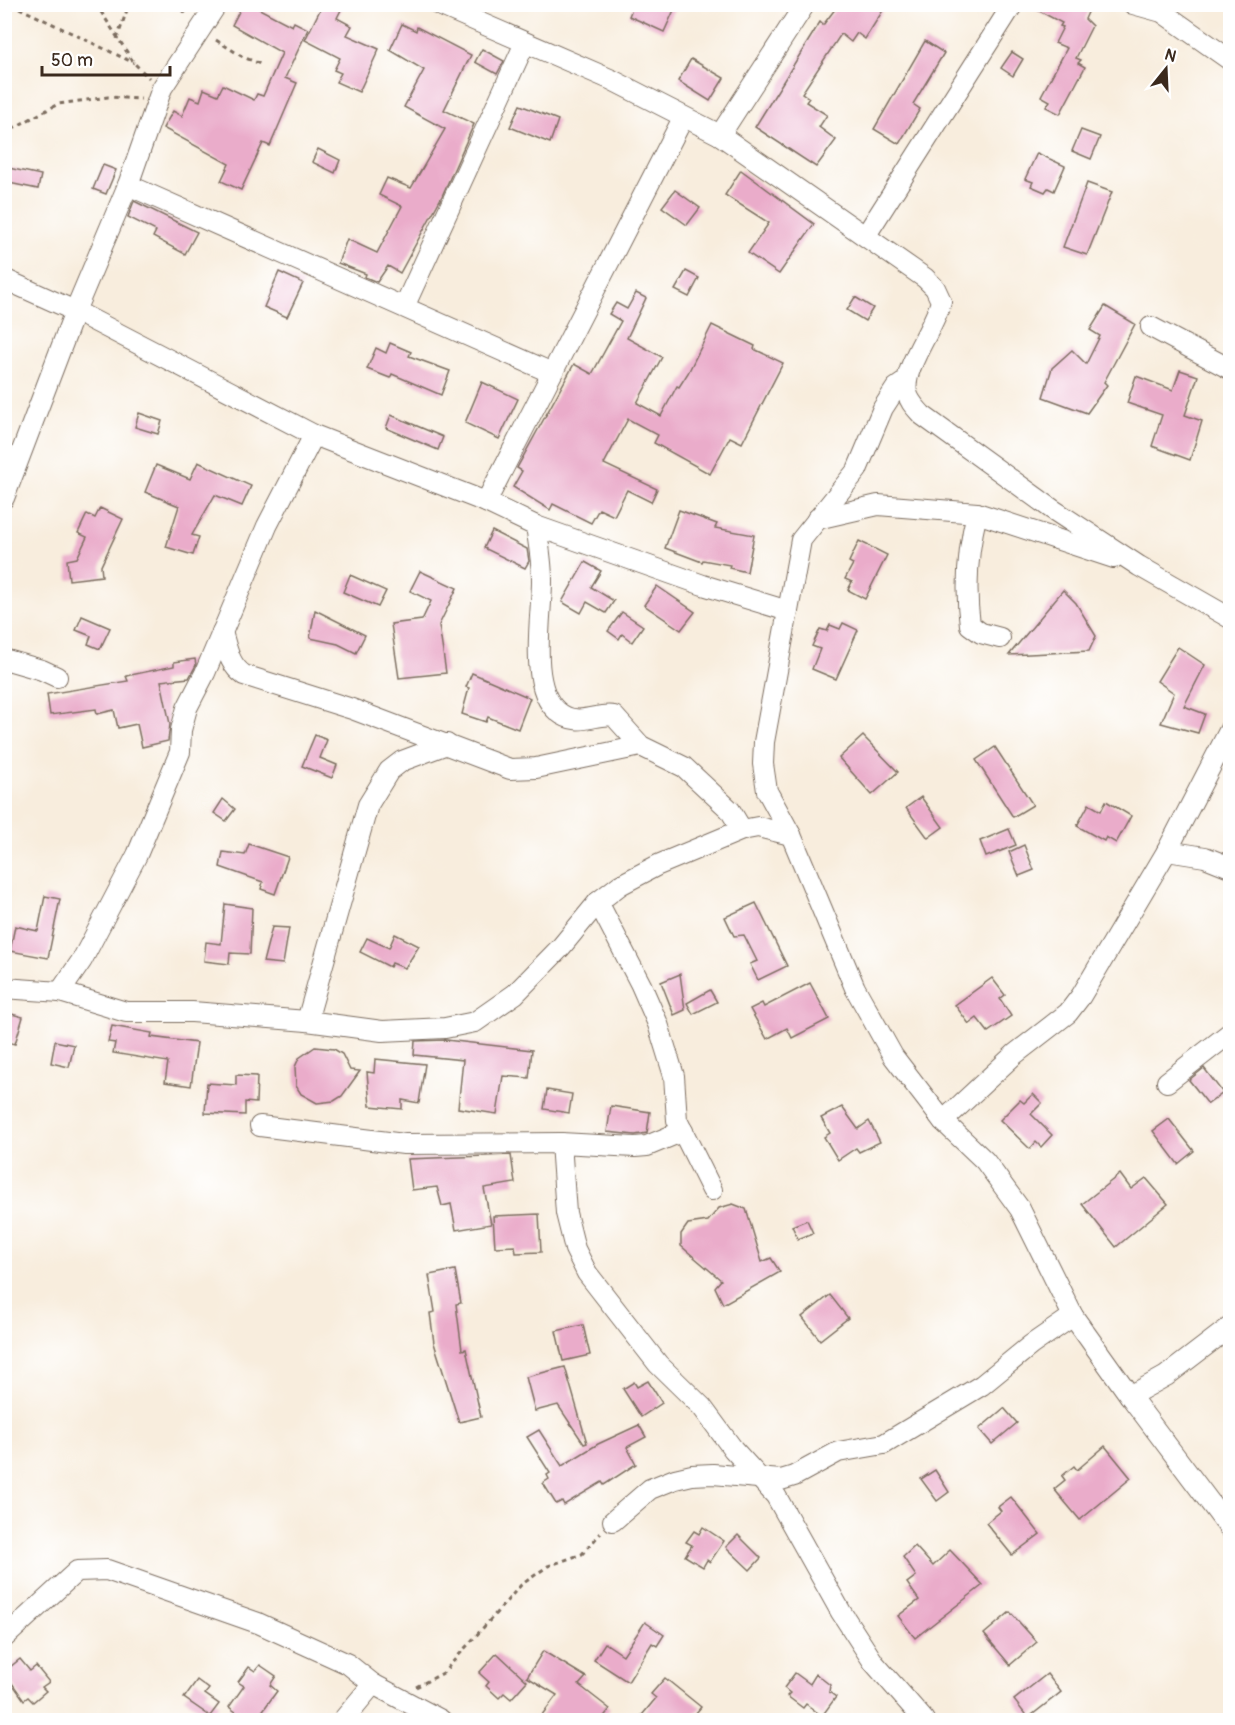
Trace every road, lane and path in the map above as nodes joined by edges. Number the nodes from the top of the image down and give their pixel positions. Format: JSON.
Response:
{"nodes":[{"id":1,"x":11,"y":4,"type":"edge"},
{"id":2,"x":96,"y":4,"type":"edge"},
{"id":3,"x":129,"y":4,"type":"edge"},
{"id":4,"x":217,"y":4,"type":"edge"},
{"id":5,"x":805,"y":4,"type":"edge"},
{"id":6,"x":1013,"y":4,"type":"edge"},
{"id":7,"x":1133,"y":4,"type":"edge"},
{"id":8,"x":446,"y":7,"type":"edge"},
{"id":9,"x":117,"y":39,"type":"junction"},
{"id":10,"x":525,"y":44,"type":"junction"},
{"id":11,"x":1230,"y":60,"type":"edge"},
{"id":12,"x":134,"y":63,"type":"junction"},
{"id":13,"x":160,"y":94,"type":"junction"},
{"id":14,"x":683,"y":118,"type":"junction"},
{"id":15,"x":4,"y":133,"type":"edge"},
{"id":16,"x":720,"y":135,"type":"junction"},
{"id":17,"x":128,"y":184,"type":"junction"},
{"id":18,"x":866,"y":235,"type":"junction"},
{"id":19,"x":4,"y":279,"type":"edge"},
{"id":20,"x":404,"y":307,"type":"junction"},
{"id":21,"x":75,"y":311,"type":"junction"},
{"id":22,"x":1151,"y":327,"type":"dead end"},
{"id":23,"x":1230,"y":369,"type":"edge"},
{"id":24,"x":552,"y":373,"type":"junction"},
{"id":25,"x":906,"y":381,"type":"junction"},
{"id":26,"x":314,"y":435,"type":"junction"},
{"id":27,"x":4,"y":498,"type":"edge"},
{"id":28,"x":486,"y":502,"type":"junction"},
{"id":29,"x":977,"y":513,"type":"junction"},
{"id":30,"x":817,"y":519,"type":"junction"},
{"id":31,"x":536,"y":526,"type":"junction"},
{"id":32,"x":1139,"y":566,"type":"junction"},
{"id":33,"x":788,"y":611,"type":"junction"},
{"id":34,"x":1230,"y":618,"type":"edge"},
{"id":35,"x":222,"y":632,"type":"junction"},
{"id":36,"x":1000,"y":639,"type":"dead end"},
{"id":37,"x":4,"y":659,"type":"edge"},
{"id":38,"x":57,"y":678,"type":"dead end"},
{"id":39,"x":1230,"y":729,"type":"edge"},
{"id":40,"x":447,"y":744,"type":"junction"},
{"id":41,"x":641,"y":746,"type":"junction"},
{"id":42,"x":742,"y":830,"type":"junction"},
{"id":43,"x":791,"y":835,"type":"junction"},
{"id":44,"x":1167,"y":851,"type":"junction"},
{"id":45,"x":1230,"y":867,"type":"edge"},
{"id":46,"x":598,"y":902,"type":"junction"},
{"id":47,"x":4,"y":988,"type":"edge"},
{"id":48,"x":60,"y":992,"type":"junction"},
{"id":49,"x":307,"y":1021,"type":"junction"},
{"id":50,"x":1230,"y":1033,"type":"edge"},
{"id":51,"x":1167,"y":1082,"type":"dead end"},
{"id":52,"x":943,"y":1121,"type":"junction"},
{"id":53,"x":260,"y":1126,"type":"dead end"},
{"id":54,"x":682,"y":1131,"type":"junction"},
{"id":55,"x":561,"y":1143,"type":"junction"},
{"id":56,"x":712,"y":1190,"type":"dead end"},
{"id":57,"x":1073,"y":1316,"type":"junction"},
{"id":58,"x":1230,"y":1327,"type":"edge"},
{"id":59,"x":1130,"y":1396,"type":"junction"},
{"id":60,"x":763,"y":1480,"type":"junction"},
{"id":61,"x":613,"y":1521,"type":"joint"},
{"id":62,"x":1230,"y":1529,"type":"edge"},
{"id":63,"x":4,"y":1638,"type":"edge"},
{"id":64,"x":373,"y":1684,"type":"junction"},
{"id":65,"x":398,"y":1697,"type":"junction"},
{"id":66,"x":343,"y":1720,"type":"edge"},
{"id":67,"x":441,"y":1720,"type":"edge"},
{"id":68,"x":924,"y":1720,"type":"edge"}],
"edges":[{"from":1,"to":12,"type":"path"},
{"from":2,"to":9,"type":"path"},
{"from":3,"to":9,"type":"path"},
{"from":4,"to":13,"type":"street"},
{"from":5,"to":16,"type":"street"},
{"from":6,"to":18,"type":"street"},
{"from":7,"to":11,"type":"street"},
{"from":8,"to":10,"type":"street"},
{"from":9,"to":12,"type":"path"},
{"from":10,"to":14,"type":"street"},
{"from":10,"to":20,"type":"street"},
{"from":12,"to":13,"type":"path"},
{"from":13,"to":15,"type":"path"},
{"from":13,"to":17,"type":"street"},
{"from":14,"to":16,"type":"street"},
{"from":14,"to":24,"type":"street"},
{"from":16,"to":18,"type":"street"},
{"from":17,"to":20,"type":"street"},
{"from":17,"to":21,"type":"street"},
{"from":18,"to":25,"type":"street"},
{"from":19,"to":21,"type":"street"},
{"from":20,"to":24,"type":"street"},
{"from":21,"to":26,"type":"street"},
{"from":21,"to":27,"type":"street"},
{"from":22,"to":23,"type":"street"},
{"from":24,"to":28,"type":"street"},
{"from":25,"to":30,"type":"street"},
{"from":25,"to":32,"type":"street"},
{"from":26,"to":28,"type":"street"},
{"from":26,"to":35,"type":"street"},
{"from":28,"to":31,"type":"street"},
{"from":29,"to":30,"type":"street"},
{"from":29,"to":32,"type":"street"},
{"from":29,"to":36,"type":"street"},
{"from":30,"to":33,"type":"street"},
{"from":31,"to":33,"type":"street"},
{"from":31,"to":41,"type":"street"},
{"from":32,"to":34,"type":"street"},
{"from":33,"to":43,"type":"street"},
{"from":35,"to":40,"type":"street"},
{"from":35,"to":48,"type":"street"},
{"from":37,"to":38,"type":"street"},
{"from":39,"to":44,"type":"street"},
{"from":40,"to":41,"type":"street"},
{"from":40,"to":49,"type":"street"},
{"from":41,"to":42,"type":"street"},
{"from":42,"to":43,"type":"street"},
{"from":42,"to":46,"type":"street"},
{"from":43,"to":52,"type":"street"},
{"from":44,"to":45,"type":"street"},
{"from":44,"to":52,"type":"street"},
{"from":46,"to":49,"type":"street"},
{"from":46,"to":54,"type":"street"},
{"from":47,"to":48,"type":"street"},
{"from":48,"to":49,"type":"street"},
{"from":50,"to":51,"type":"street"},
{"from":52,"to":57,"type":"street"},
{"from":53,"to":55,"type":"street"},
{"from":54,"to":55,"type":"street"},
{"from":54,"to":56,"type":"street"},
{"from":55,"to":60,"type":"street"},
{"from":57,"to":59,"type":"street"},
{"from":57,"to":60,"type":"street"},
{"from":58,"to":59,"type":"street"},
{"from":59,"to":62,"type":"street"},
{"from":60,"to":61,"type":"street"},
{"from":60,"to":68,"type":"street"},
{"from":61,"to":65,"type":"path"},
{"from":63,"to":64,"type":"street"},
{"from":64,"to":65,"type":"street"},
{"from":64,"to":66,"type":"street"},
{"from":65,"to":67,"type":"street"}]}
